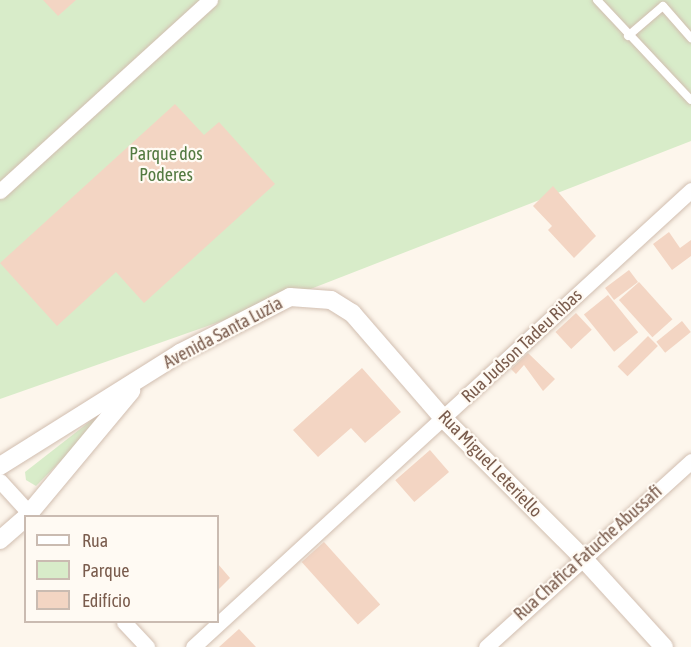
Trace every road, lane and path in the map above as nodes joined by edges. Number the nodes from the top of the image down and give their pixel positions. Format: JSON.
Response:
{"nodes":[{"id":1,"x":210,"y":0,"type":"edge"},
{"id":2,"x":597,"y":0,"type":"edge"},
{"id":3,"x":661,"y":3,"type":"edge"},
{"id":4,"x":628,"y":36,"type":"junction"},
{"id":5,"x":691,"y":38,"type":"edge"},
{"id":6,"x":691,"y":100,"type":"edge"},
{"id":7,"x":691,"y":190,"type":"edge"},
{"id":8,"x":0,"y":191,"type":"edge"},
{"id":9,"x":309,"y":296,"type":"joint"},
{"id":10,"x":140,"y":380,"type":"junction"},
{"id":11,"x":444,"y":417,"type":"junction"},
{"id":12,"x":691,"y":461,"type":"edge"},
{"id":13,"x":0,"y":466,"type":"edge"},
{"id":14,"x":0,"y":481,"type":"edge"},
{"id":15,"x":28,"y":515,"type":"edge"},
{"id":16,"x":30,"y":515,"type":"edge"},
{"id":17,"x":24,"y":520,"type":"edge"},
{"id":18,"x":0,"y":540,"type":"edge"},
{"id":19,"x":582,"y":557,"type":"junction"},
{"id":20,"x":126,"y":623,"type":"edge"},
{"id":21,"x":147,"y":647,"type":"edge"},
{"id":22,"x":193,"y":647,"type":"edge"},
{"id":23,"x":486,"y":647,"type":"edge"},
{"id":24,"x":664,"y":647,"type":"edge"}],
"edges":[{"from":1,"to":8,"type":"street"},
{"from":2,"to":4,"type":"lane"},
{"from":3,"to":4,"type":"lane"},
{"from":3,"to":5,"type":"lane"},
{"from":4,"to":6,"type":"lane"},
{"from":7,"to":11,"type":"street","name":"Rua Judson Tadeu Ribas"},
{"from":9,"to":10,"type":"street","name":"Avenida Santa Luzia"},
{"from":9,"to":11,"type":"street","name":"Rua Miguel Leteriello"},
{"from":10,"to":13,"type":"street","name":"Avenida Santa Luzia"},
{"from":10,"to":16,"type":"street","name":"Avenida Santa Luzia"},
{"from":11,"to":19,"type":"street","name":"Rua Miguel Leteriello"},
{"from":11,"to":22,"type":"street","name":"Rua Judson Tadeu Ribas"},
{"from":12,"to":19,"type":"street","name":"Rua Chafica Fatuche Abussafi"},
{"from":14,"to":15,"type":"street"},
{"from":17,"to":18,"type":"street","name":"Avenida Santa Luzia"},
{"from":19,"to":23,"type":"street","name":"Rua Chafica Fatuche Abussafi"},
{"from":19,"to":24,"type":"street","name":"Rua Miguel Leteriello"},
{"from":20,"to":21,"type":"street"}]}
